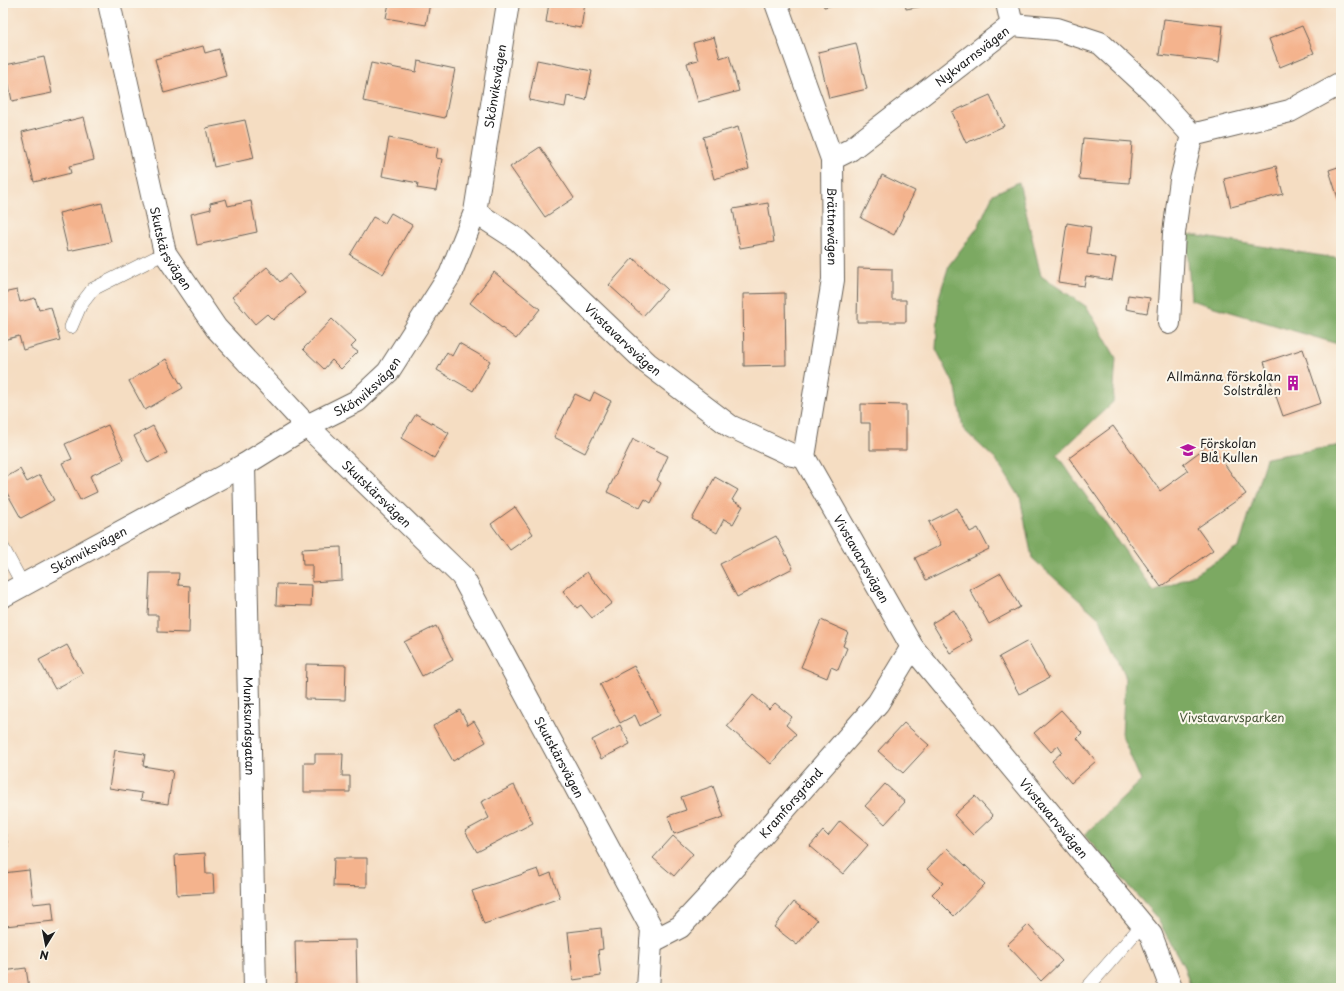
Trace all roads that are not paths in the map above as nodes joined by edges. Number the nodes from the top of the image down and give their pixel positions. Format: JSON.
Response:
{"nodes":[{"id":1,"x":109,"y":3,"type":"edge"},
{"id":2,"x":508,"y":3,"type":"edge"},
{"id":3,"x":776,"y":3,"type":"edge"},
{"id":4,"x":1007,"y":3,"type":"edge"},
{"id":5,"x":1012,"y":25,"type":"junction"},
{"id":6,"x":1341,"y":83,"type":"edge"},
{"id":7,"x":1192,"y":135,"type":"junction"},
{"id":8,"x":832,"y":159,"type":"junction"},
{"id":9,"x":475,"y":212,"type":"junction"},
{"id":10,"x":165,"y":253,"type":"junction"},
{"id":11,"x":1169,"y":323,"type":"dead end"},
{"id":12,"x":71,"y":327,"type":"dead end"},
{"id":13,"x":307,"y":426,"type":"junction"},
{"id":14,"x":804,"y":457,"type":"junction"},
{"id":15,"x":244,"y":464,"type":"junction"},
{"id":16,"x":3,"y":548,"type":"edge"},
{"id":17,"x":23,"y":585,"type":"junction"},
{"id":18,"x":3,"y":596,"type":"edge"},
{"id":19,"x":912,"y":647,"type":"junction"},
{"id":20,"x":1142,"y":925,"type":"junction"},
{"id":21,"x":651,"y":942,"type":"junction"},
{"id":22,"x":255,"y":988,"type":"edge"},
{"id":23,"x":648,"y":988,"type":"edge"},
{"id":24,"x":1087,"y":988,"type":"edge"},
{"id":25,"x":1171,"y":988,"type":"edge"}],
"edges":[{"from":1,"to":10,"type":"street","name":"Skutskärsvägen"},
{"from":2,"to":9,"type":"street","name":"Skönviksvägen"},
{"from":3,"to":8,"type":"street","name":"Brättnevägen"},
{"from":4,"to":5,"type":"street"},
{"from":5,"to":7,"type":"street","name":"Nykvarnsvägen"},
{"from":5,"to":8,"type":"street","name":"Nykvarnsvägen"},
{"from":6,"to":7,"type":"street"},
{"from":7,"to":11,"type":"street"},
{"from":8,"to":14,"type":"street","name":"Brättnevägen"},
{"from":9,"to":13,"type":"street","name":"Skönviksvägen"},
{"from":9,"to":14,"type":"street","name":"Vivstavarvsvägen"},
{"from":10,"to":12,"type":"lane"},
{"from":10,"to":13,"type":"street","name":"Skutskärsvägen"},
{"from":13,"to":15,"type":"street","name":"Skönviksvägen"},
{"from":13,"to":21,"type":"street","name":"Skutskärsvägen"},
{"from":14,"to":19,"type":"street","name":"Vivstavarvsvägen"},
{"from":15,"to":17,"type":"street","name":"Skönviksvägen"},
{"from":15,"to":22,"type":"street","name":"Munksundsgatan"},
{"from":16,"to":17,"type":"lane"},
{"from":17,"to":18,"type":"street","name":"Skönviksvägen"},
{"from":19,"to":20,"type":"street","name":"Vivstavarvsvägen"},
{"from":19,"to":21,"type":"street","name":"Kramforsgränd"},
{"from":20,"to":24,"type":"lane"},
{"from":20,"to":25,"type":"street","name":"Vivstavarvsvägen"},
{"from":21,"to":23,"type":"street","name":"Skutskärsvägen"}]}
